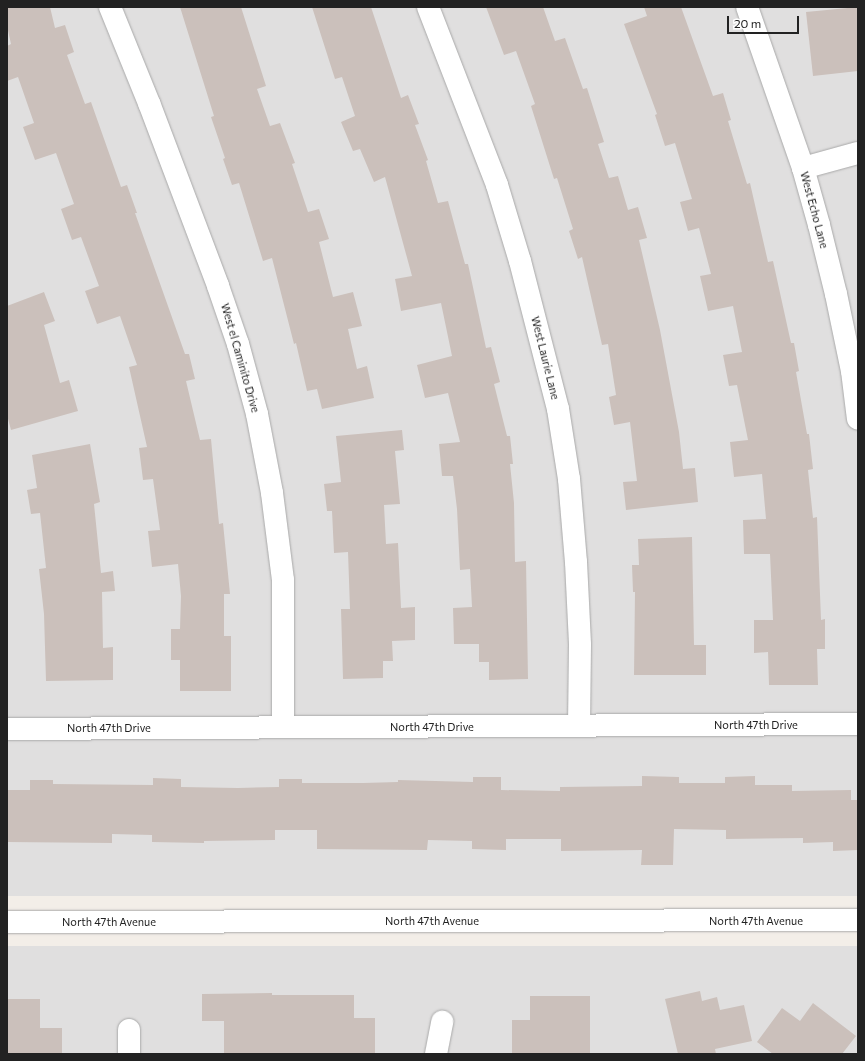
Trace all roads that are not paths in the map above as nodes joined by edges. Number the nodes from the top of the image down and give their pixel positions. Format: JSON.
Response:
{"nodes":[{"id":1,"x":110,"y":7,"type":"edge"},
{"id":2,"x":428,"y":7,"type":"edge"},
{"id":3,"x":747,"y":7,"type":"edge"},
{"id":4,"x":858,"y":153,"type":"edge"},
{"id":5,"x":803,"y":168,"type":"junction"},
{"id":6,"x":858,"y":419,"type":"edge"},
{"id":7,"x":858,"y":724,"type":"edge"},
{"id":8,"x":579,"y":726,"type":"junction"},
{"id":9,"x":283,"y":728,"type":"junction"},
{"id":10,"x":7,"y":729,"type":"edge"},
{"id":11,"x":858,"y":920,"type":"edge"},
{"id":12,"x":7,"y":922,"type":"edge"},
{"id":13,"x":442,"y":1022,"type":"dead end"},
{"id":14,"x":129,"y":1030,"type":"dead end"},
{"id":15,"x":129,"y":1054,"type":"edge"},
{"id":16,"x":436,"y":1054,"type":"edge"}],
"edges":[{"from":1,"to":9,"type":"street","name":"West el Caminito Drive"},
{"from":2,"to":8,"type":"street","name":"West Laurie Lane"},
{"from":3,"to":5,"type":"street","name":"West Echo Lane"},
{"from":4,"to":5,"type":"street"},
{"from":5,"to":6,"type":"street","name":"West Echo Lane"},
{"from":7,"to":8,"type":"street","name":"North 47th Drive"},
{"from":8,"to":9,"type":"street","name":"North 47th Drive"},
{"from":9,"to":10,"type":"street","name":"North 47th Drive"},
{"from":11,"to":12,"type":"street","name":"North 47th Avenue"},
{"from":13,"to":16,"type":"street"},
{"from":14,"to":15,"type":"street"}]}
